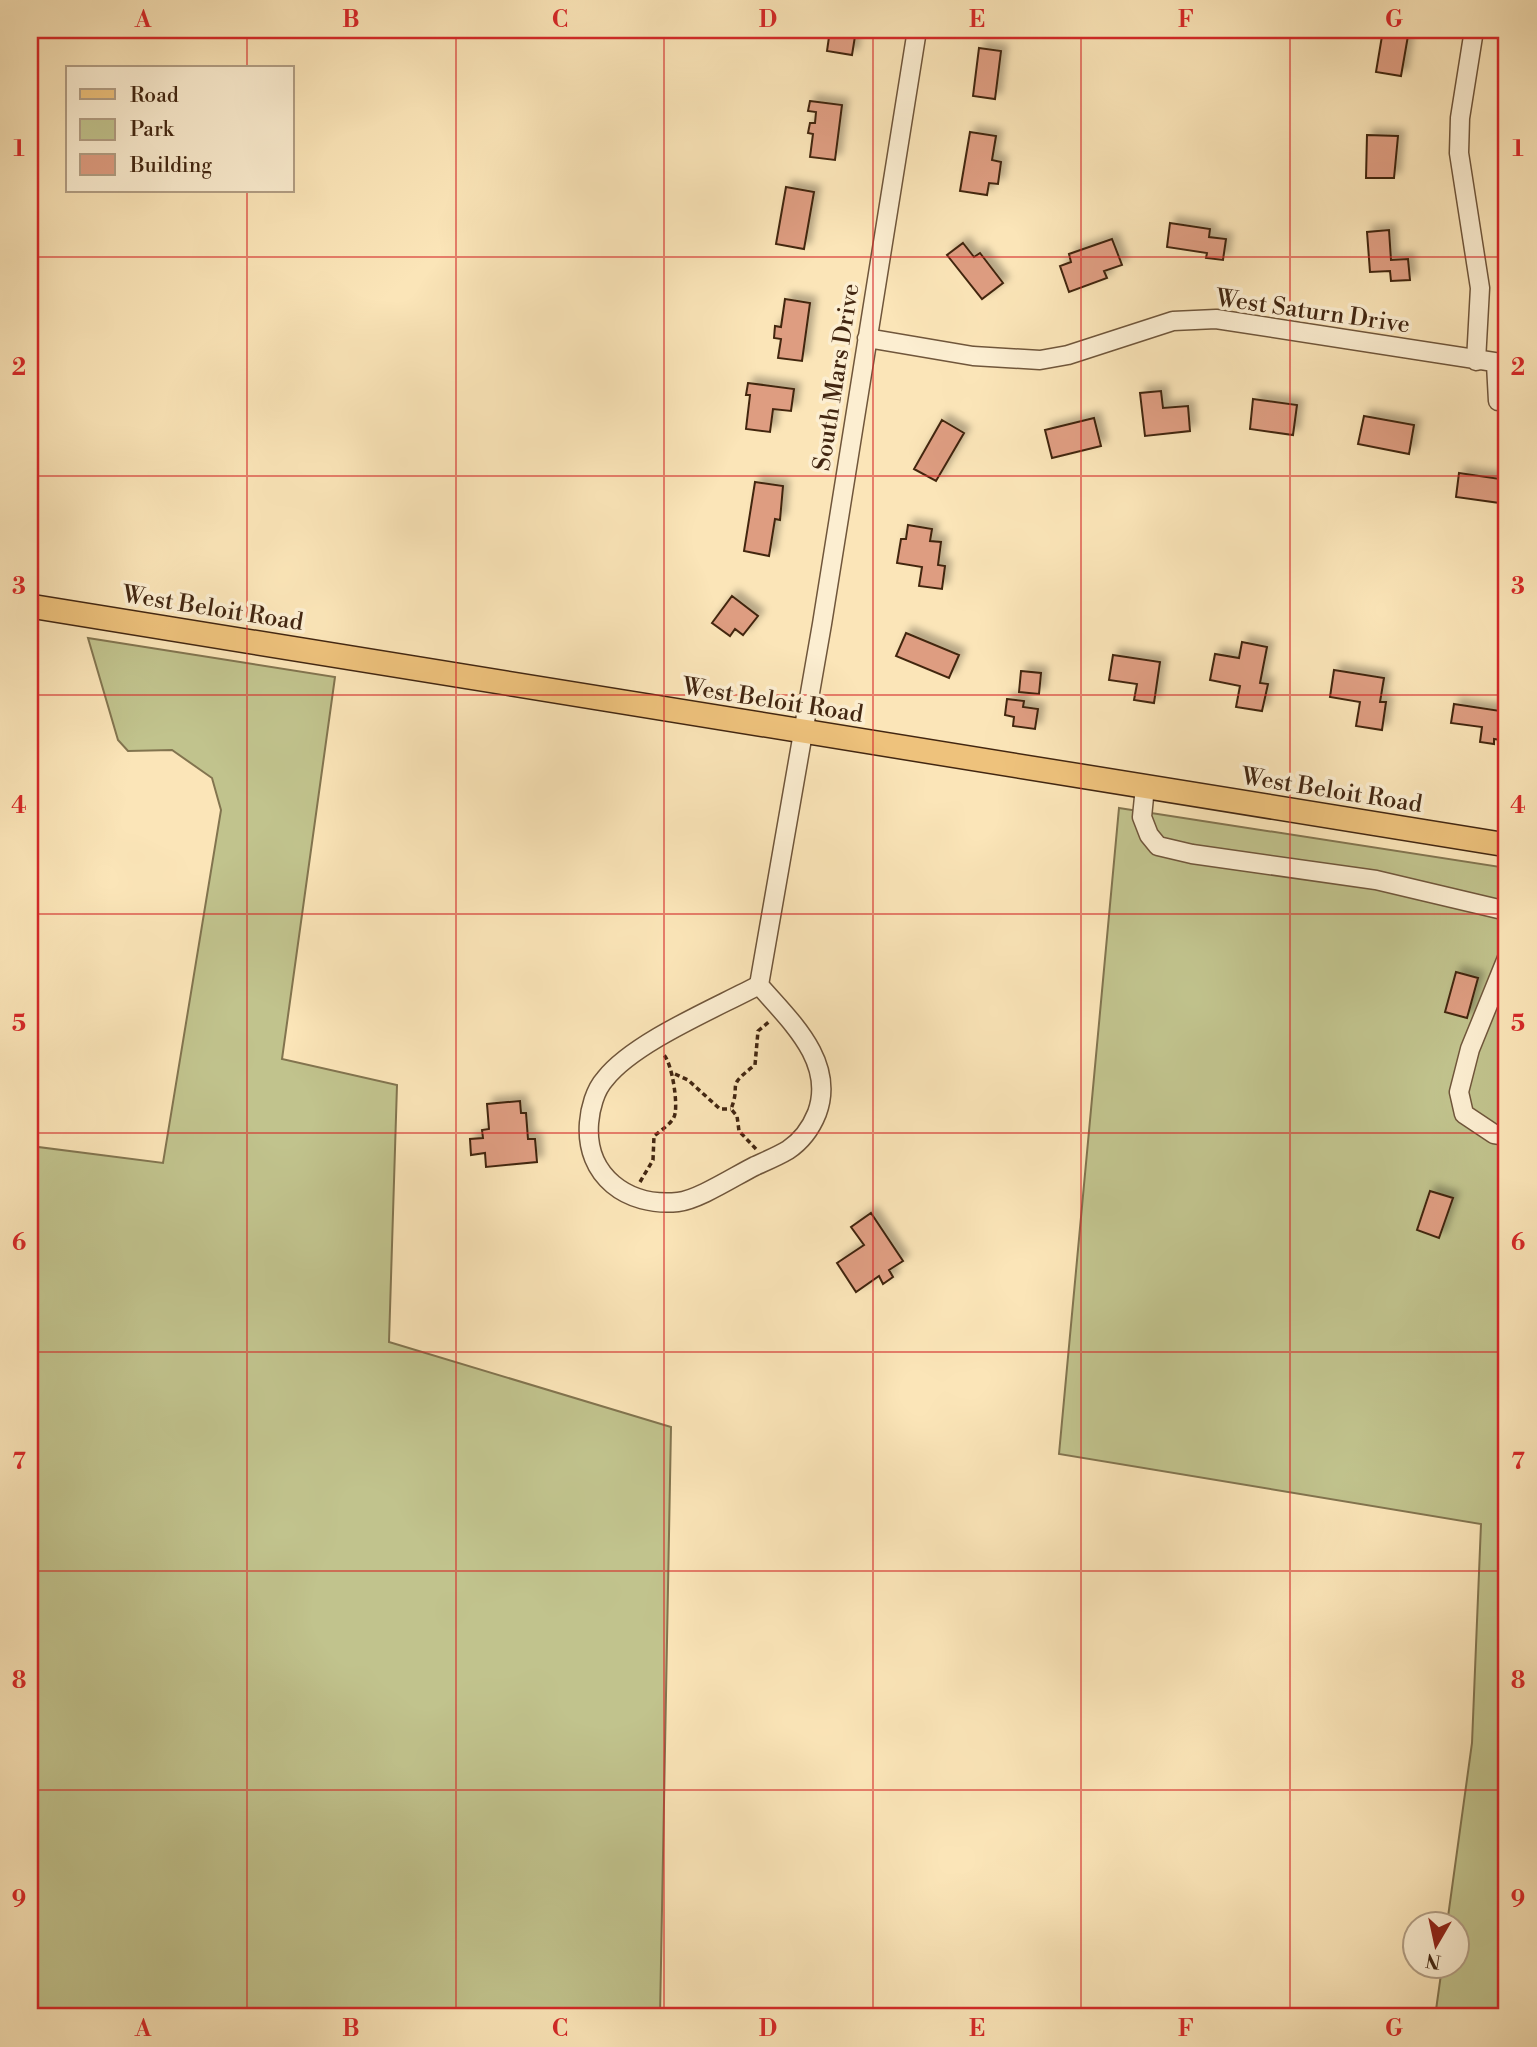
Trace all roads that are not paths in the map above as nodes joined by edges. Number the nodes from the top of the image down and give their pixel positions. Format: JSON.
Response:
{"nodes":[{"id":1,"x":917,"y":30,"type":"edge"},
{"id":2,"x":1474,"y":30,"type":"edge"},
{"id":3,"x":867,"y":338,"type":"junction"},
{"id":4,"x":1476,"y":361,"type":"junction"},
{"id":5,"x":1502,"y":364,"type":"edge"},
{"id":6,"x":1498,"y":401,"type":"dead end"},
{"id":7,"x":30,"y":606,"type":"edge"},
{"id":8,"x":803,"y":732,"type":"junction"},
{"id":9,"x":1144,"y":787,"type":"junction"},
{"id":10,"x":1507,"y":845,"type":"edge"},
{"id":11,"x":1507,"y":911,"type":"edge"},
{"id":12,"x":1507,"y":958,"type":"edge"},
{"id":13,"x":759,"y":985,"type":"junction"},
{"id":14,"x":1507,"y":1136,"type":"edge"}],
"edges":[{"from":1,"to":3,"type":"street","name":"South Mars Drive"},
{"from":2,"to":4,"type":"street"},
{"from":3,"to":4,"type":"street","name":"West Saturn Drive"},
{"from":3,"to":8,"type":"street","name":"South Mars Drive"},
{"from":4,"to":5,"type":"street","name":"West Saturn Drive"},
{"from":5,"to":6,"type":"street"},
{"from":7,"to":8,"type":"main road","name":"West Beloit Road"},
{"from":8,"to":9,"type":"main road","name":"West Beloit Road"},
{"from":8,"to":13,"type":"street","name":"South Mars Drive"},
{"from":9,"to":10,"type":"main road","name":"West Beloit Road"},
{"from":9,"to":11,"type":"street"},
{"from":12,"to":14,"type":"street"},
{"from":13,"to":13,"type":"street"}]}
